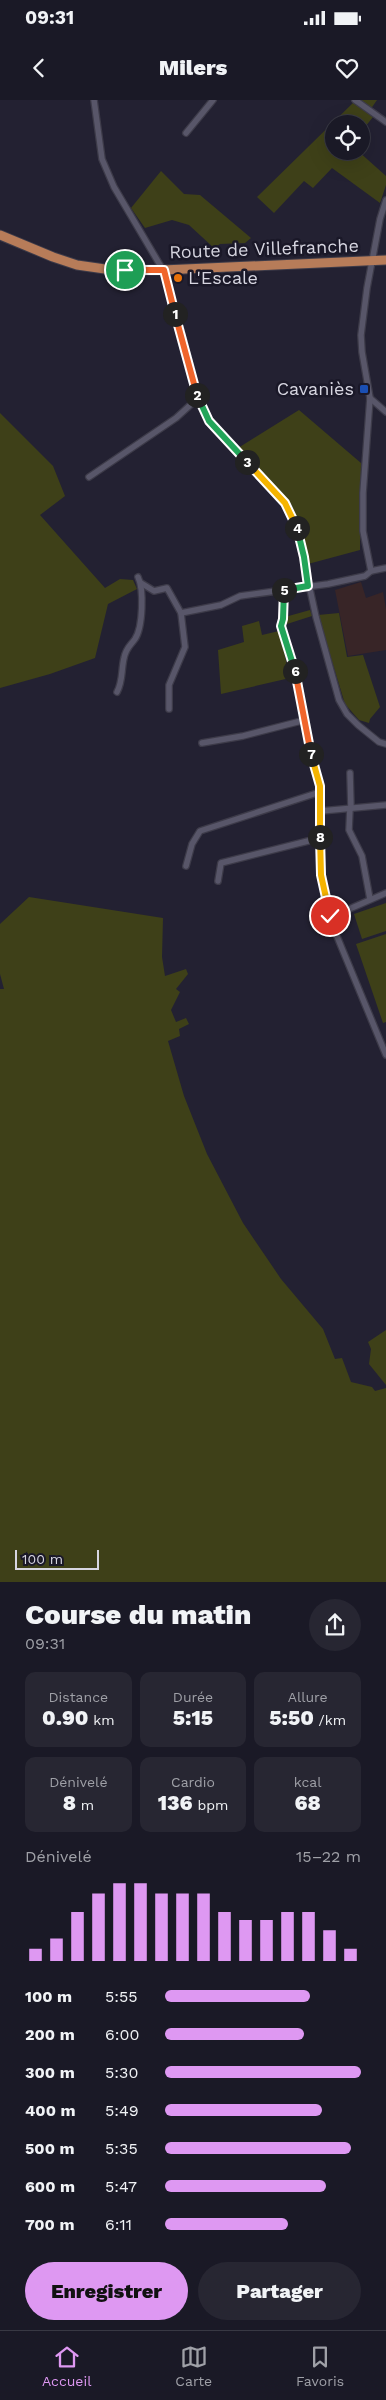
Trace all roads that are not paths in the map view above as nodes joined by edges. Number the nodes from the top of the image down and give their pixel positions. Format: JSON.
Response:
{"nodes":[{"id":1,"x":94,"y":100,"type":"edge"},
{"id":2,"x":213,"y":100,"type":"edge"},
{"id":3,"x":356,"y":100,"type":"edge"},
{"id":4,"x":386,"y":122,"type":"edge"},
{"id":5,"x":186,"y":133,"type":"dead end"},
{"id":6,"x":386,"y":200,"type":"edge"},
{"id":7,"x":0,"y":236,"type":"edge"},
{"id":8,"x":386,"y":260,"type":"edge"},
{"id":9,"x":373,"y":261,"type":"junction"},
{"id":10,"x":358,"y":262,"type":"junction"},
{"id":11,"x":164,"y":270,"type":"junction"},
{"id":12,"x":370,"y":274,"type":"junction"},
{"id":13,"x":198,"y":398,"type":"junction"},
{"id":14,"x":370,"y":398,"type":"junction"},
{"id":15,"x":386,"y":412,"type":"edge"},
{"id":16,"x":89,"y":477,"type":"dead end"},
{"id":17,"x":386,"y":568,"type":"edge"},
{"id":18,"x":370,"y":570,"type":"junction"},
{"id":19,"x":308,"y":586,"type":"junction"},
{"id":20,"x":283,"y":591,"type":"junction"},
{"id":21,"x":181,"y":613,"type":"junction"},
{"id":22,"x":117,"y":692,"type":"dead end"},
{"id":23,"x":169,"y":709,"type":"dead end"},
{"id":24,"x":305,"y":720,"type":"junction"},
{"id":25,"x":202,"y":743,"type":"dead end"},
{"id":26,"x":386,"y":744,"type":"edge"},
{"id":27,"x":350,"y":773,"type":"dead end"},
{"id":28,"x":320,"y":792,"type":"junction"},
{"id":29,"x":386,"y":805,"type":"edge"},
{"id":30,"x":351,"y":808,"type":"junction"},
{"id":31,"x":321,"y":811,"type":"junction"},
{"id":32,"x":320,"y":838,"type":"junction"},
{"id":33,"x":186,"y":866,"type":"dead end"},
{"id":34,"x":218,"y":881,"type":"dead end"},
{"id":35,"x":386,"y":893,"type":"edge"},
{"id":36,"x":370,"y":900,"type":"junction"},
{"id":37,"x":331,"y":917,"type":"junction"},
{"id":38,"x":386,"y":1055,"type":"edge"}],
"edges":[{"from":1,"to":11,"type":"street"},
{"from":2,"to":5,"type":"street"},
{"from":3,"to":4,"type":"street"},
{"from":6,"to":9,"type":"street"},
{"from":7,"to":11,"type":"main road","name":"Route de Villefranche"},
{"from":8,"to":9,"type":"main road","name":"Route de Villefranche"},
{"from":9,"to":10,"type":"main road","name":"Route de Villefranche"},
{"from":9,"to":12,"type":"street"},
{"from":10,"to":11,"type":"main road","name":"Route de Villefranche"},
{"from":10,"to":12,"type":"street"},
{"from":11,"to":13,"type":"street"},
{"from":12,"to":14,"type":"street"},
{"from":13,"to":16,"type":"street"},
{"from":13,"to":19,"type":"street"},
{"from":14,"to":15,"type":"street"},
{"from":14,"to":18,"type":"street"},
{"from":17,"to":18,"type":"street"},
{"from":18,"to":19,"type":"street"},
{"from":19,"to":20,"type":"street"},
{"from":19,"to":26,"type":"street"},
{"from":20,"to":21,"type":"street"},
{"from":20,"to":24,"type":"street"},
{"from":21,"to":22,"type":"street"},
{"from":21,"to":23,"type":"street"},
{"from":24,"to":25,"type":"street"},
{"from":24,"to":28,"type":"street"},
{"from":27,"to":30,"type":"street"},
{"from":28,"to":31,"type":"street"},
{"from":28,"to":33,"type":"street"},
{"from":29,"to":30,"type":"street"},
{"from":30,"to":31,"type":"street"},
{"from":30,"to":36,"type":"street"},
{"from":31,"to":32,"type":"street"},
{"from":32,"to":34,"type":"street"},
{"from":32,"to":37,"type":"street"},
{"from":35,"to":36,"type":"street"},
{"from":36,"to":37,"type":"street"},
{"from":37,"to":38,"type":"street"}]}
